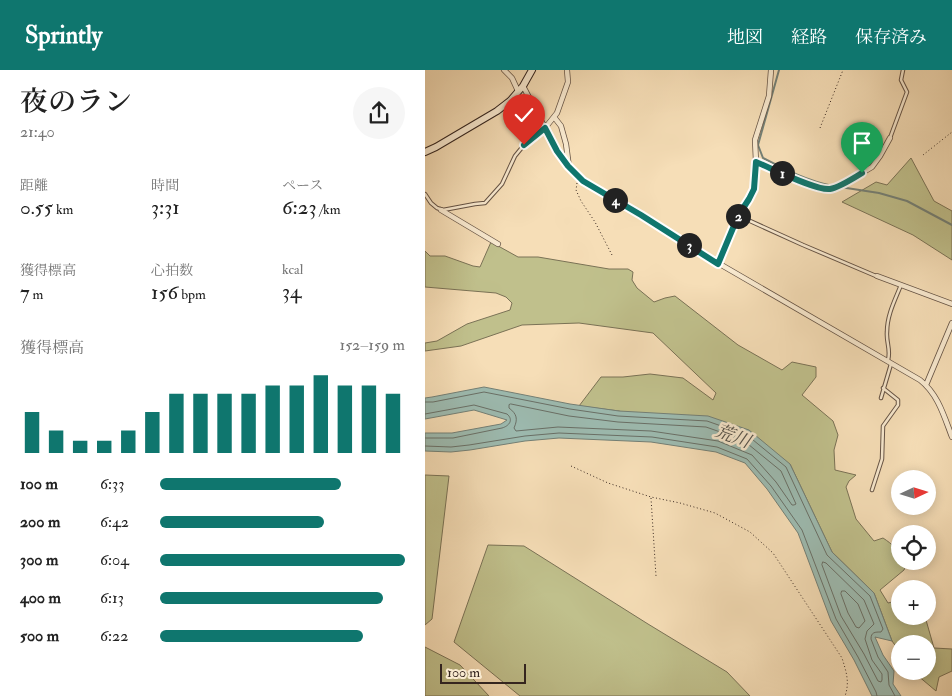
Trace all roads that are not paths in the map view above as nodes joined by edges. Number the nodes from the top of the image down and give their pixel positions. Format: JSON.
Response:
{"nodes":[{"id":1,"x":504,"y":70,"type":"edge"},
{"id":2,"x":532,"y":70,"type":"edge"},
{"id":3,"x":567,"y":70,"type":"edge"},
{"id":4,"x":771,"y":70,"type":"edge"},
{"id":5,"x":903,"y":70,"type":"edge"},
{"id":6,"x":520,"y":88,"type":"junction"},
{"id":7,"x":553,"y":117,"type":"junction"},
{"id":8,"x":545,"y":128,"type":"junction"},
{"id":9,"x":890,"y":138,"type":"joint"},
{"id":10,"x":862,"y":147,"type":"dead end"},
{"id":11,"x":425,"y":152,"type":"edge"},
{"id":12,"x":880,"y":156,"type":"junction"},
{"id":13,"x":756,"y":162,"type":"junction"},
{"id":14,"x":569,"y":168,"type":"junction"},
{"id":15,"x":425,"y":194,"type":"edge"},
{"id":16,"x":441,"y":210,"type":"junction"},
{"id":17,"x":738,"y":216,"type":"junction"},
{"id":18,"x":498,"y":244,"type":"dead end"},
{"id":19,"x":718,"y":264,"type":"junction"},
{"id":20,"x":877,"y":276,"type":"joint"},
{"id":21,"x":901,"y":285,"type":"junction"},
{"id":22,"x":952,"y":304,"type":"edge"},
{"id":23,"x":952,"y":323,"type":"edge"},
{"id":24,"x":890,"y":362,"type":"junction"},
{"id":25,"x":927,"y":385,"type":"junction"},
{"id":26,"x":883,"y":388,"type":"junction"},
{"id":27,"x":881,"y":398,"type":"dead end"},
{"id":28,"x":952,"y":437,"type":"edge"},
{"id":29,"x":872,"y":490,"type":"dead end"}],
"edges":[{"from":1,"to":6,"type":"street"},
{"from":2,"to":6,"type":"street"},
{"from":3,"to":7,"type":"street"},
{"from":4,"to":13,"type":"street"},
{"from":5,"to":9,"type":"lane"},
{"from":6,"to":8,"type":"street"},
{"from":6,"to":11,"type":"street"},
{"from":7,"to":8,"type":"street"},
{"from":7,"to":14,"type":"street"},
{"from":8,"to":14,"type":"street"},
{"from":8,"to":16,"type":"lane"},
{"from":9,"to":12,"type":"street"},
{"from":10,"to":12,"type":"street"},
{"from":12,"to":13,"type":"street"},
{"from":13,"to":17,"type":"street"},
{"from":14,"to":19,"type":"street"},
{"from":15,"to":16,"type":"lane"},
{"from":16,"to":18,"type":"street"},
{"from":17,"to":19,"type":"street"},
{"from":17,"to":20,"type":"lane"},
{"from":19,"to":24,"type":"street"},
{"from":20,"to":21,"type":"street"},
{"from":21,"to":22,"type":"street"},
{"from":21,"to":24,"type":"lane"},
{"from":23,"to":25,"type":"street"},
{"from":24,"to":25,"type":"street"},
{"from":24,"to":26,"type":"lane"},
{"from":25,"to":28,"type":"street"},
{"from":26,"to":27,"type":"lane"},
{"from":26,"to":29,"type":"lane"}]}
